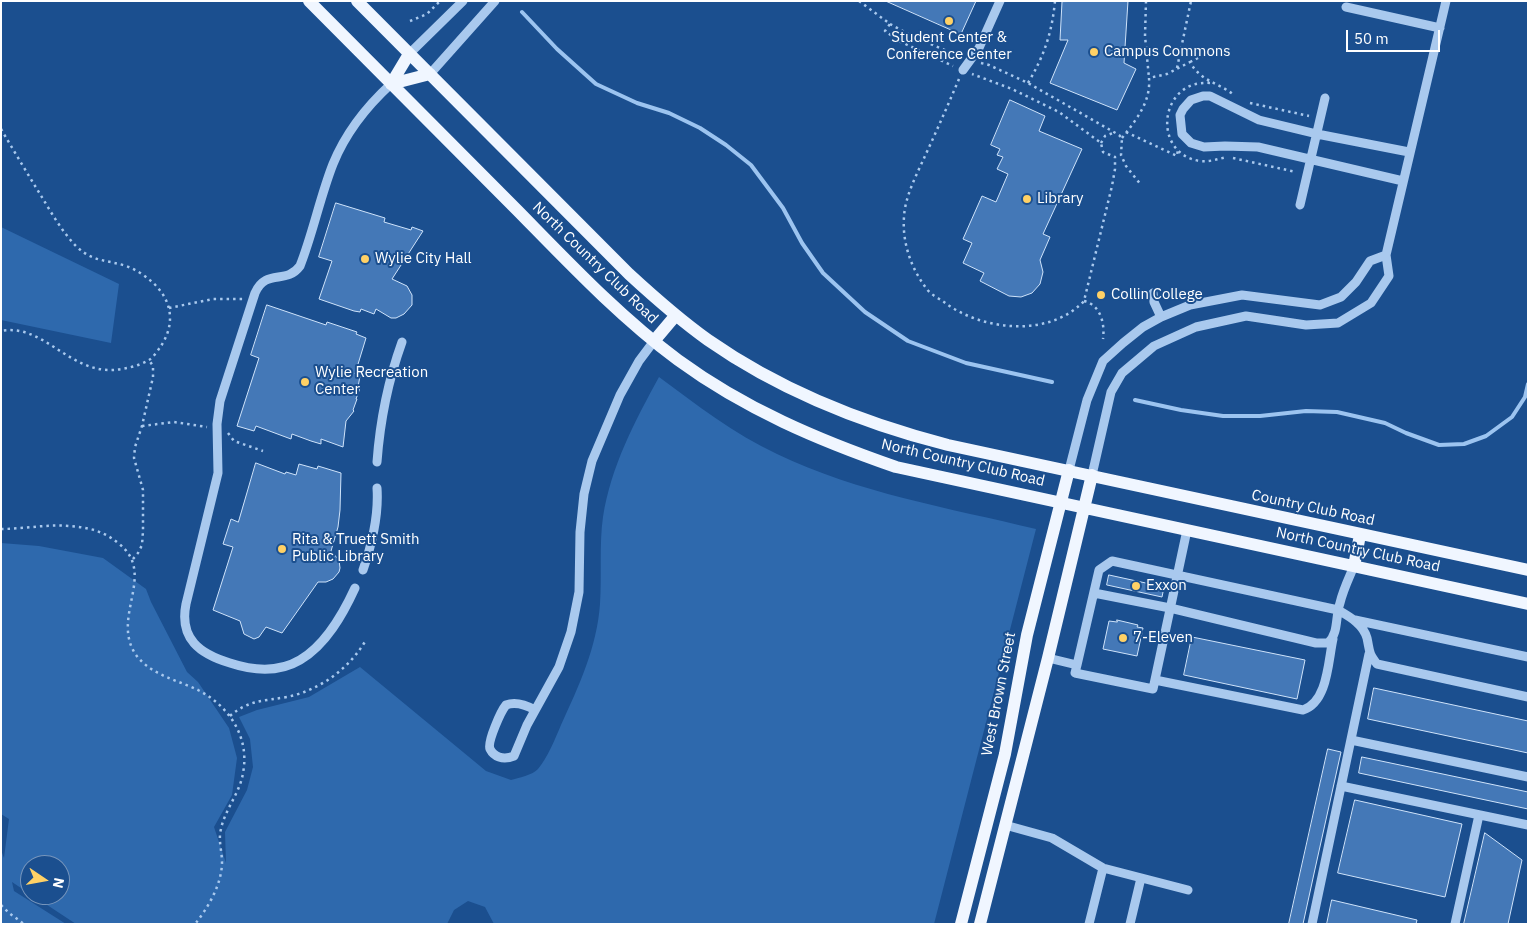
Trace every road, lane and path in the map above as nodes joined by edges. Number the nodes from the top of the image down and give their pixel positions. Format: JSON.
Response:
{"nodes":[{"id":1,"x":309,"y":1,"type":"edge"},
{"id":2,"x":357,"y":1,"type":"edge"},
{"id":3,"x":440,"y":1,"type":"edge"},
{"id":4,"x":462,"y":1,"type":"edge"},
{"id":5,"x":495,"y":1,"type":"edge"},
{"id":6,"x":859,"y":1,"type":"edge"},
{"id":7,"x":1000,"y":1,"type":"edge"},
{"id":8,"x":1055,"y":1,"type":"edge"},
{"id":9,"x":1146,"y":1,"type":"edge"},
{"id":10,"x":1191,"y":1,"type":"edge"},
{"id":11,"x":1446,"y":1,"type":"edge"},
{"id":12,"x":1346,"y":7,"type":"dead end"},
{"id":13,"x":410,"y":21,"type":"dead end"},
{"id":14,"x":890,"y":24,"type":"junction"},
{"id":15,"x":1440,"y":28,"type":"junction"},
{"id":16,"x":409,"y":54,"type":"junction"},
{"id":17,"x":1206,"y":54,"type":"dead end"},
{"id":18,"x":971,"y":60,"type":"junction"},
{"id":19,"x":1190,"y":62,"type":"dead end"},
{"id":20,"x":1177,"y":68,"type":"dead end"},
{"id":21,"x":963,"y":70,"type":"junction"},
{"id":22,"x":430,"y":74,"type":"junction"},
{"id":23,"x":1149,"y":78,"type":"dead end"},
{"id":24,"x":1028,"y":83,"type":"junction"},
{"id":25,"x":391,"y":84,"type":"junction"},
{"id":26,"x":1325,"y":98,"type":"dead end"},
{"id":27,"x":1,"y":129,"type":"edge"},
{"id":28,"x":1126,"y":132,"type":"dead end"},
{"id":29,"x":1115,"y":133,"type":"junction"},
{"id":30,"x":1317,"y":134,"type":"junction"},
{"id":31,"x":1101,"y":143,"type":"junction"},
{"id":32,"x":1178,"y":149,"type":"dead end"},
{"id":33,"x":1409,"y":152,"type":"junction"},
{"id":34,"x":1121,"y":155,"type":"junction"},
{"id":35,"x":1115,"y":157,"type":"junction"},
{"id":36,"x":1311,"y":159,"type":"junction"},
{"id":37,"x":1403,"y":181,"type":"junction"},
{"id":38,"x":1140,"y":185,"type":"dead end"},
{"id":39,"x":1300,"y":205,"type":"dead end"},
{"id":40,"x":1386,"y":255,"type":"junction"},
{"id":41,"x":245,"y":292,"type":"dead end"},
{"id":42,"x":1153,"y":293,"type":"dead end"},
{"id":43,"x":1084,"y":301,"type":"junction"},
{"id":44,"x":170,"y":308,"type":"junction"},
{"id":45,"x":676,"y":315,"type":"junction"},
{"id":46,"x":1161,"y":316,"type":"junction"},
{"id":47,"x":1,"y":331,"type":"edge"},
{"id":48,"x":1103,"y":339,"type":"dead end"},
{"id":49,"x":654,"y":341,"type":"junction"},
{"id":50,"x":402,"y":342,"type":"dead end"},
{"id":51,"x":149,"y":360,"type":"junction"},
{"id":52,"x":142,"y":426,"type":"junction"},
{"id":53,"x":217,"y":430,"type":"junction"},
{"id":54,"x":263,"y":451,"type":"dead end"},
{"id":55,"x":378,"y":462,"type":"dead end"},
{"id":56,"x":1069,"y":470,"type":"junction"},
{"id":57,"x":1092,"y":475,"type":"junction"},
{"id":58,"x":377,"y":488,"type":"dead end"},
{"id":59,"x":1061,"y":502,"type":"junction"},
{"id":60,"x":1084,"y":508,"type":"junction"},
{"id":61,"x":1,"y":529,"type":"edge"},
{"id":62,"x":1187,"y":530,"type":"junction"},
{"id":63,"x":1360,"y":535,"type":"junction"},
{"id":64,"x":133,"y":559,"type":"junction"},
{"id":65,"x":1354,"y":566,"type":"junction"},
{"id":66,"x":363,"y":570,"type":"dead end"},
{"id":67,"x":1528,"y":570,"type":"edge"},
{"id":68,"x":1178,"y":576,"type":"junction"},
{"id":69,"x":355,"y":588,"type":"dead end"},
{"id":70,"x":1094,"y":593,"type":"junction"},
{"id":71,"x":1528,"y":604,"type":"edge"},
{"id":72,"x":1170,"y":608,"type":"junction"},
{"id":73,"x":1338,"y":610,"type":"junction"},
{"id":74,"x":1356,"y":620,"type":"junction"},
{"id":75,"x":1333,"y":639,"type":"junction"},
{"id":76,"x":366,"y":640,"type":"dead end"},
{"id":77,"x":1369,"y":654,"type":"junction"},
{"id":78,"x":1048,"y":658,"type":"junction"},
{"id":79,"x":1528,"y":658,"type":"edge"},
{"id":80,"x":1077,"y":665,"type":"junction"},
{"id":81,"x":1155,"y":680,"type":"junction"},
{"id":82,"x":1528,"y":697,"type":"edge"},
{"id":83,"x":535,"y":710,"type":"junction"},
{"id":84,"x":230,"y":716,"type":"junction"},
{"id":85,"x":1351,"y":740,"type":"junction"},
{"id":86,"x":1005,"y":754,"type":"junction"},
{"id":87,"x":1528,"y":777,"type":"edge"},
{"id":88,"x":1341,"y":786,"type":"junction"},
{"id":89,"x":1479,"y":815,"type":"junction"},
{"id":90,"x":1005,"y":825,"type":"junction"},
{"id":91,"x":1528,"y":825,"type":"edge"},
{"id":92,"x":1103,"y":868,"type":"junction"},
{"id":93,"x":1141,"y":878,"type":"junction"},
{"id":94,"x":1188,"y":890,"type":"dead end"},
{"id":95,"x":1,"y":905,"type":"edge"},
{"id":96,"x":24,"y":924,"type":"edge"},
{"id":97,"x":195,"y":924,"type":"edge"},
{"id":98,"x":961,"y":924,"type":"edge"},
{"id":99,"x":980,"y":924,"type":"edge"},
{"id":100,"x":1089,"y":924,"type":"edge"},
{"id":101,"x":1130,"y":924,"type":"edge"},
{"id":102,"x":1312,"y":924,"type":"edge"},
{"id":103,"x":1455,"y":924,"type":"edge"}],
"edges":[{"from":1,"to":25,"type":"main road","name":"North Country Club Road"},
{"from":2,"to":16,"type":"main road","name":"North Country Club Road"},
{"from":3,"to":13,"type":"path"},
{"from":4,"to":16,"type":"street"},
{"from":5,"to":22,"type":"street"},
{"from":6,"to":14,"type":"path"},
{"from":7,"to":18,"type":"street"},
{"from":8,"to":24,"type":"path"},
{"from":9,"to":23,"type":"path"},
{"from":10,"to":20,"type":"path"},
{"from":11,"to":15,"type":"street"},
{"from":12,"to":15,"type":"street"},
{"from":14,"to":18,"type":"path"},
{"from":14,"to":21,"type":"path"},
{"from":15,"to":33,"type":"street"},
{"from":16,"to":22,"type":"main road","name":"North Country Club Road"},
{"from":16,"to":25,"type":"main road"},
{"from":17,"to":19,"type":"path"},
{"from":18,"to":21,"type":"street"},
{"from":18,"to":24,"type":"path"},
{"from":21,"to":31,"type":"path"},
{"from":21,"to":43,"type":"path"},
{"from":22,"to":25,"type":"main road"},
{"from":22,"to":45,"type":"main road","name":"North Country Club Road"},
{"from":24,"to":29,"type":"path"},
{"from":25,"to":49,"type":"main road","name":"North Country Club Road"},
{"from":25,"to":53,"type":"street"},
{"from":26,"to":30,"type":"street"},
{"from":27,"to":44,"type":"path"},
{"from":28,"to":32,"type":"path"},
{"from":29,"to":31,"type":"path"},
{"from":29,"to":34,"type":"path"},
{"from":30,"to":33,"type":"street"},
{"from":30,"to":36,"type":"street"},
{"from":30,"to":36,"type":"street"},
{"from":31,"to":35,"type":"path"},
{"from":33,"to":37,"type":"street"},
{"from":34,"to":35,"type":"path"},
{"from":34,"to":38,"type":"path"},
{"from":35,"to":43,"type":"path"},
{"from":36,"to":37,"type":"street"},
{"from":36,"to":39,"type":"street"},
{"from":37,"to":40,"type":"street"},
{"from":40,"to":46,"type":"street"},
{"from":40,"to":57,"type":"street"},
{"from":41,"to":44,"type":"path"},
{"from":42,"to":46,"type":"street"},
{"from":43,"to":48,"type":"path"},
{"from":44,"to":51,"type":"path"},
{"from":45,"to":49,"type":"main road"},
{"from":45,"to":56,"type":"main road","name":"North Country Club Road"},
{"from":46,"to":56,"type":"street"},
{"from":47,"to":51,"type":"path"},
{"from":49,"to":59,"type":"main road","name":"North Country Club Road"},
{"from":49,"to":83,"type":"street"},
{"from":50,"to":55,"type":"street"},
{"from":51,"to":52,"type":"path"},
{"from":52,"to":53,"type":"path"},
{"from":52,"to":64,"type":"path"},
{"from":53,"to":54,"type":"path"},
{"from":53,"to":69,"type":"street"},
{"from":56,"to":57,"type":"main road","name":"North Country Club Road"},
{"from":56,"to":59,"type":"main road","name":"West Brown Street"},
{"from":57,"to":60,"type":"main road"},
{"from":57,"to":63,"type":"main road","name":"Country Club Road"},
{"from":58,"to":66,"type":"street"},
{"from":59,"to":60,"type":"main road","name":"North Country Club Road"},
{"from":59,"to":86,"type":"main road","name":"West Brown Street"},
{"from":60,"to":62,"type":"main road","name":"North Country Club Road"},
{"from":60,"to":78,"type":"main road"},
{"from":61,"to":64,"type":"path"},
{"from":62,"to":65,"type":"main road","name":"North Country Club Road"},
{"from":62,"to":68,"type":"street"},
{"from":63,"to":65,"type":"main road"},
{"from":63,"to":67,"type":"main road","name":"Country Club Road"},
{"from":64,"to":84,"type":"path"},
{"from":65,"to":71,"type":"main road","name":"North Country Club Road"},
{"from":65,"to":73,"type":"street"},
{"from":68,"to":70,"type":"street"},
{"from":68,"to":72,"type":"street"},
{"from":68,"to":73,"type":"street"},
{"from":70,"to":72,"type":"street"},
{"from":70,"to":80,"type":"street"},
{"from":72,"to":75,"type":"street"},
{"from":72,"to":81,"type":"street"},
{"from":73,"to":74,"type":"street"},
{"from":73,"to":75,"type":"street"},
{"from":74,"to":77,"type":"street"},
{"from":74,"to":79,"type":"street"},
{"from":75,"to":81,"type":"street"},
{"from":76,"to":84,"type":"path"},
{"from":77,"to":82,"type":"street"},
{"from":77,"to":85,"type":"street"},
{"from":78,"to":80,"type":"street"},
{"from":78,"to":90,"type":"main road"},
{"from":80,"to":81,"type":"street"},
{"from":83,"to":83,"type":"street"},
{"from":84,"to":97,"type":"path"},
{"from":85,"to":87,"type":"street"},
{"from":85,"to":88,"type":"street"},
{"from":86,"to":90,"type":"main road"},
{"from":86,"to":98,"type":"main road","name":"West Brown Street"},
{"from":88,"to":89,"type":"street"},
{"from":88,"to":102,"type":"street"},
{"from":89,"to":91,"type":"street"},
{"from":89,"to":103,"type":"street"},
{"from":90,"to":92,"type":"street"},
{"from":90,"to":99,"type":"main road"},
{"from":92,"to":93,"type":"street"},
{"from":92,"to":100,"type":"street"},
{"from":93,"to":94,"type":"street"},
{"from":93,"to":101,"type":"street"},
{"from":95,"to":96,"type":"path"}]}
